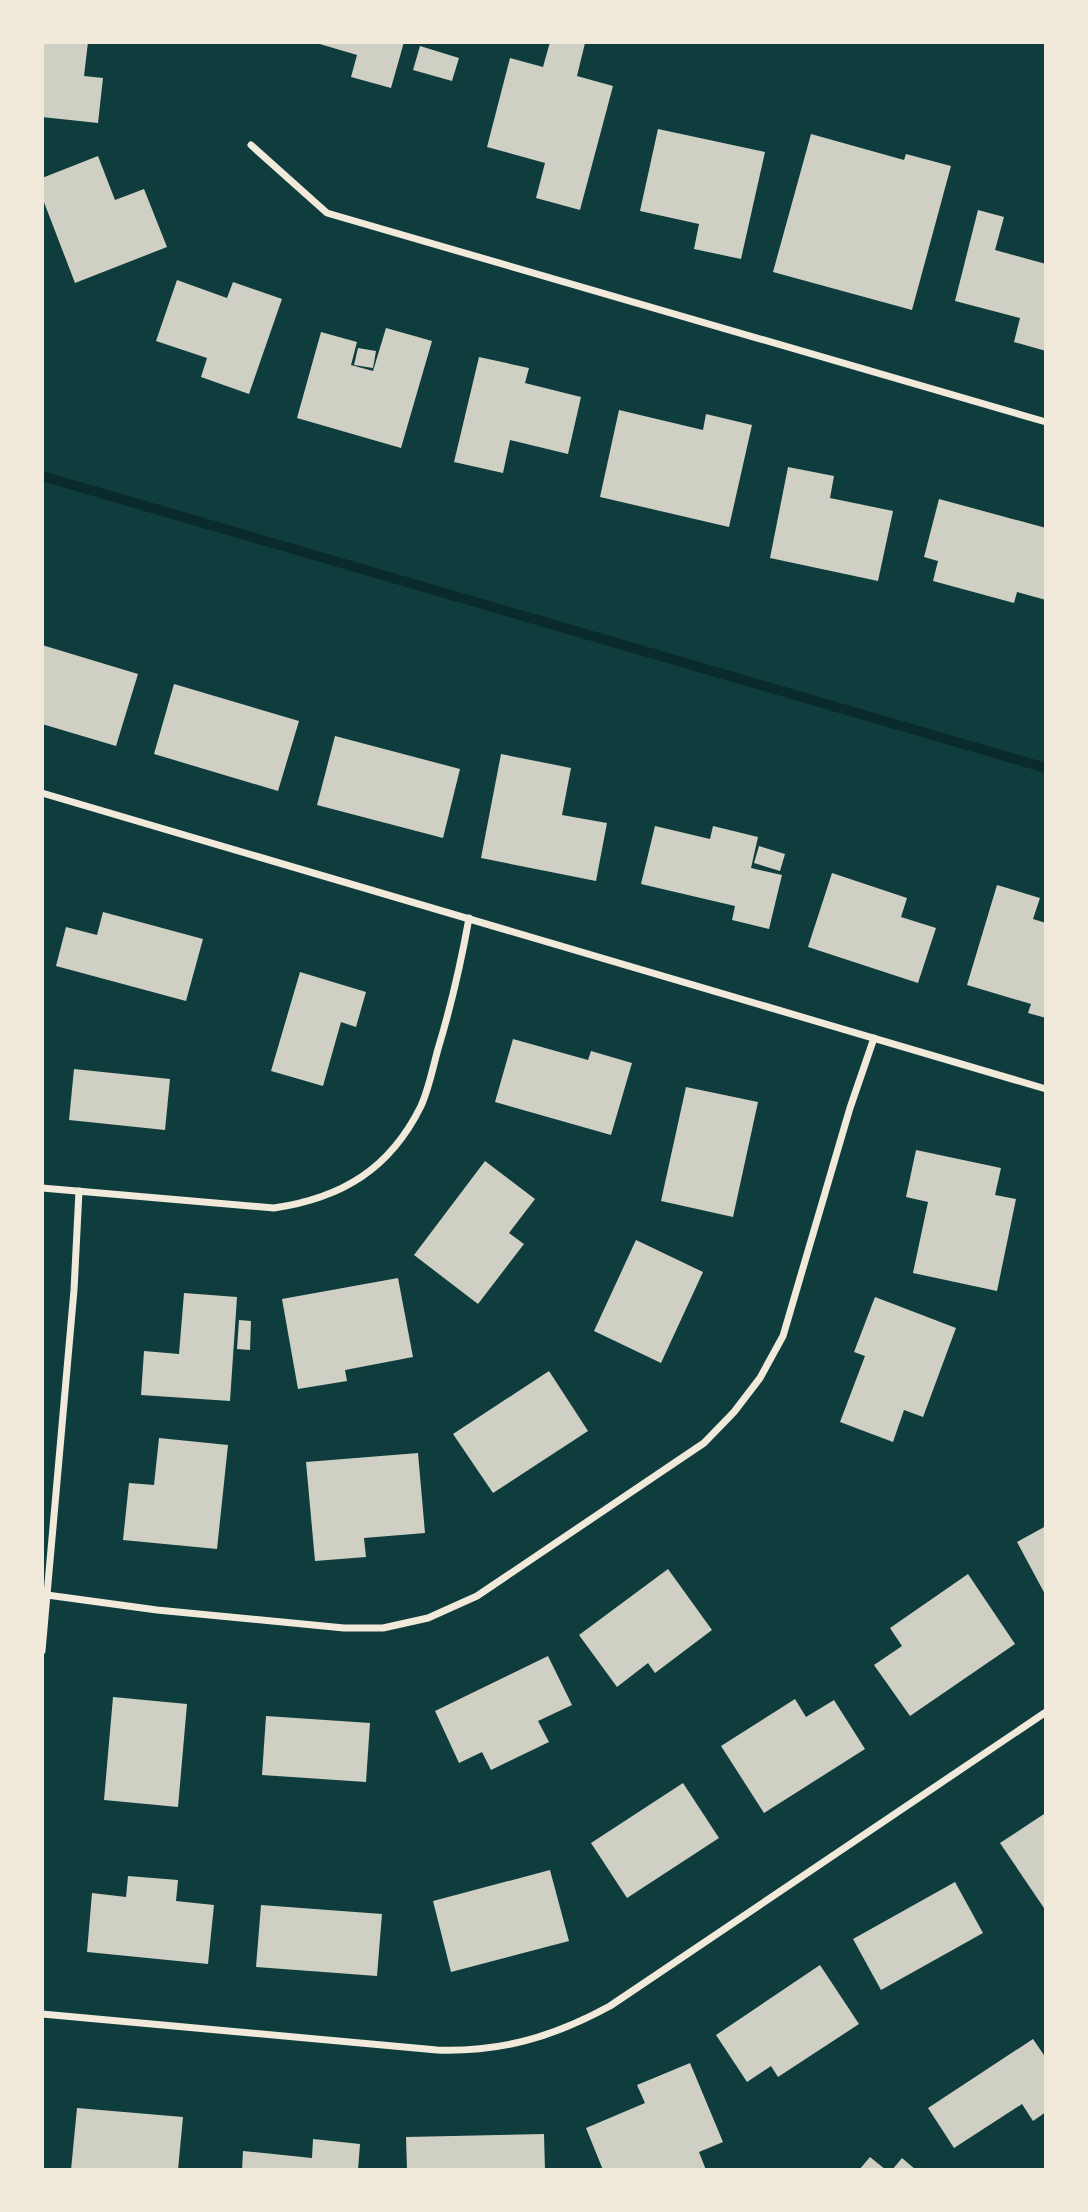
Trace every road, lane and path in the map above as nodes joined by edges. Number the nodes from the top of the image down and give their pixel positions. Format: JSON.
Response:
{"nodes":[{"id":1,"x":251,"y":145,"type":"dead end"},
{"id":2,"x":1046,"y":422,"type":"edge"},
{"id":3,"x":42,"y":793,"type":"edge"},
{"id":4,"x":469,"y":918,"type":"junction"},
{"id":5,"x":874,"y":1038,"type":"junction"},
{"id":6,"x":1046,"y":1088,"type":"edge"},
{"id":7,"x":42,"y":1188,"type":"edge"},
{"id":8,"x":79,"y":1191,"type":"junction"},
{"id":9,"x":47,"y":1595,"type":"junction"},
{"id":10,"x":42,"y":1651,"type":"edge"},
{"id":11,"x":1046,"y":1712,"type":"edge"},
{"id":12,"x":42,"y":2014,"type":"edge"}],
"edges":[{"from":1,"to":2,"type":"street"},
{"from":3,"to":4,"type":"street"},
{"from":4,"to":5,"type":"street"},
{"from":4,"to":8,"type":"street"},
{"from":5,"to":6,"type":"street"},
{"from":5,"to":9,"type":"street"},
{"from":7,"to":8,"type":"street"},
{"from":8,"to":9,"type":"street"},
{"from":9,"to":10,"type":"street"},
{"from":11,"to":12,"type":"street"}]}
